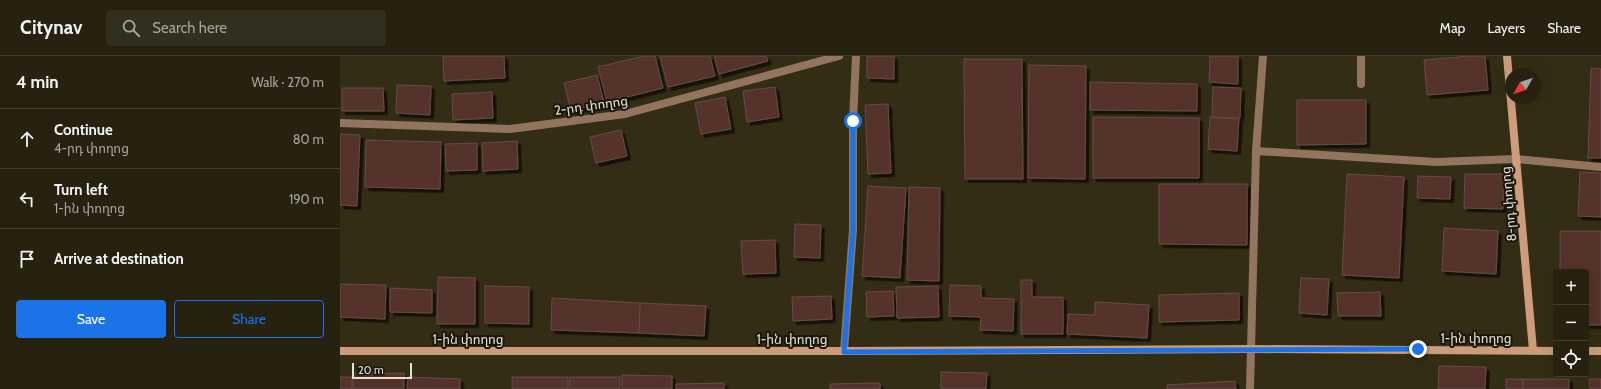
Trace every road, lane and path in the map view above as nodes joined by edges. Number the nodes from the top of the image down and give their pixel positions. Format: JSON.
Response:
{"nodes":[{"id":1,"x":839,"y":56,"type":"edge"},
{"id":2,"x":856,"y":56,"type":"edge"},
{"id":3,"x":1263,"y":56,"type":"edge"},
{"id":4,"x":1361,"y":56,"type":"edge"},
{"id":5,"x":1507,"y":56,"type":"edge"},
{"id":6,"x":1361,"y":84,"type":"dead end"},
{"id":7,"x":340,"y":124,"type":"edge"},
{"id":8,"x":1256,"y":151,"type":"junction"},
{"id":9,"x":1516,"y":159,"type":"junction"},
{"id":10,"x":1601,"y":167,"type":"edge"},
{"id":11,"x":1252,"y":349,"type":"junction"},
{"id":12,"x":1533,"y":350,"type":"junction"},
{"id":13,"x":340,"y":351,"type":"edge"},
{"id":14,"x":1553,"y":351,"type":"edge"},
{"id":15,"x":1589,"y":351,"type":"edge"},
{"id":16,"x":844,"y":352,"type":"junction"},
{"id":17,"x":1601,"y":352,"type":"edge"},
{"id":18,"x":1250,"y":389,"type":"edge"}],
"edges":[{"from":1,"to":7,"type":"street","name":"2-րդ փողոց"},
{"from":2,"to":16,"type":"street"},
{"from":3,"to":8,"type":"street"},
{"from":4,"to":6,"type":"street"},
{"from":5,"to":9,"type":"main road","name":"8-րդ փողոց"},
{"from":8,"to":9,"type":"street"},
{"from":8,"to":11,"type":"street"},
{"from":9,"to":10,"type":"street"},
{"from":9,"to":12,"type":"main road","name":"8-րդ փողոց"},
{"from":11,"to":12,"type":"main road","name":"1-ին փողոց"},
{"from":11,"to":16,"type":"main road","name":"1-ին փողոց"},
{"from":11,"to":18,"type":"street"},
{"from":12,"to":14,"type":"main road","name":"1-ին փողոց"},
{"from":13,"to":16,"type":"main road","name":"1-ին փողոց"},
{"from":15,"to":17,"type":"main road"}]}
